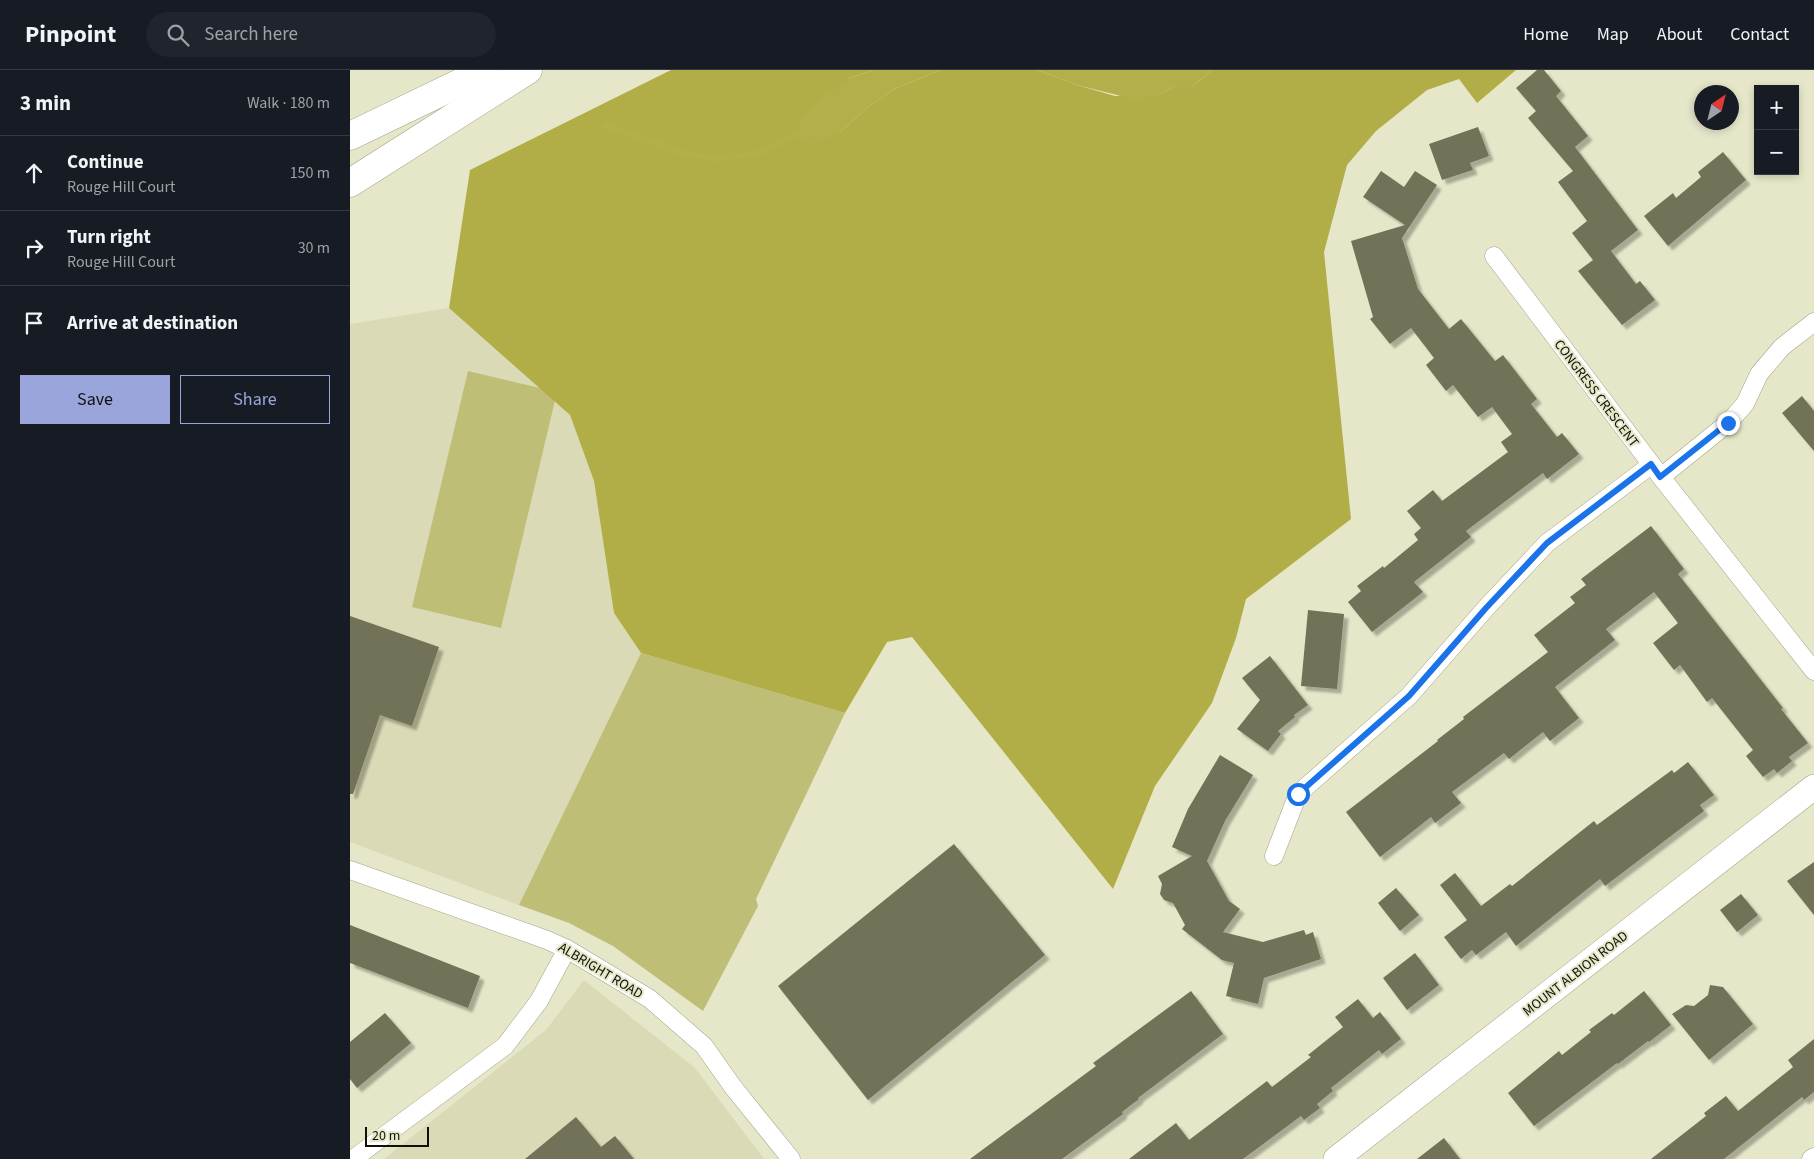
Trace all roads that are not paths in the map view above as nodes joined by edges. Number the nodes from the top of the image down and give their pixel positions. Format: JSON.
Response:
{"nodes":[{"id":1,"x":487,"y":70,"type":"edge"},
{"id":2,"x":528,"y":70,"type":"edge"},
{"id":3,"x":350,"y":136,"type":"edge"},
{"id":4,"x":350,"y":183,"type":"edge"},
{"id":5,"x":1494,"y":256,"type":"dead end"},
{"id":6,"x":1814,"y":322,"type":"edge"},
{"id":7,"x":1656,"y":471,"type":"junction"},
{"id":8,"x":1814,"y":671,"type":"edge"},
{"id":9,"x":1814,"y":787,"type":"edge"},
{"id":10,"x":1274,"y":856,"type":"dead end"},
{"id":11,"x":350,"y":870,"type":"edge"},
{"id":12,"x":567,"y":949,"type":"junction"},
{"id":13,"x":353,"y":1159,"type":"edge"},
{"id":14,"x":791,"y":1159,"type":"edge"},
{"id":15,"x":1336,"y":1159,"type":"edge"}],
"edges":[{"from":1,"to":3,"type":"highway"},
{"from":2,"to":4,"type":"highway"},
{"from":5,"to":7,"type":"street","name":"CONGRESS CRESCENT"},
{"from":6,"to":7,"type":"street"},
{"from":7,"to":8,"type":"street","name":"CONGRESS CRESCENT"},
{"from":7,"to":10,"type":"street"},
{"from":9,"to":15,"type":"street","name":"MOUNT ALBION ROAD"},
{"from":11,"to":12,"type":"street","name":"ALBRIGHT ROAD"},
{"from":12,"to":13,"type":"street"},
{"from":12,"to":14,"type":"street","name":"ALBRIGHT ROAD"}]}
